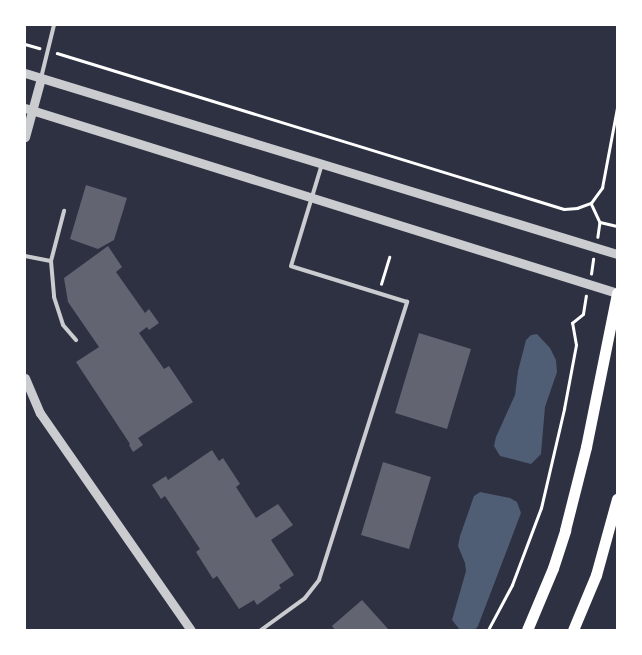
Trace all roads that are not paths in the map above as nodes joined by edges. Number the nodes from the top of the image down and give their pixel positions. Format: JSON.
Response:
{"nodes":[{"id":1,"x":54,"y":25,"type":"edge"},
{"id":2,"x":25,"y":73,"type":"edge"},
{"id":3,"x":42,"y":78,"type":"junction"},
{"id":4,"x":29,"y":109,"type":"edge"},
{"id":5,"x":25,"y":137,"type":"edge"},
{"id":6,"x":322,"y":164,"type":"junction"},
{"id":7,"x":312,"y":198,"type":"junction"},
{"id":8,"x":64,"y":211,"type":"dead end"},
{"id":9,"x":617,"y":254,"type":"edge"},
{"id":10,"x":25,"y":256,"type":"edge"},
{"id":11,"x":51,"y":261,"type":"junction"},
{"id":12,"x":617,"y":293,"type":"edge"},
{"id":13,"x":76,"y":340,"type":"dead end"},
{"id":14,"x":25,"y":378,"type":"edge"},
{"id":15,"x":617,"y":499,"type":"edge"},
{"id":16,"x":192,"y":630,"type":"edge"},
{"id":17,"x":261,"y":630,"type":"edge"},
{"id":18,"x":526,"y":630,"type":"edge"},
{"id":19,"x":573,"y":630,"type":"edge"}],
"edges":[{"from":1,"to":3,"type":"lane"},
{"from":2,"to":3,"type":"street"},
{"from":3,"to":4,"type":"street"},
{"from":3,"to":6,"type":"street"},
{"from":4,"to":5,"type":"street"},
{"from":4,"to":7,"type":"street"},
{"from":6,"to":7,"type":"lane"},
{"from":6,"to":9,"type":"street"},
{"from":7,"to":12,"type":"street"},
{"from":7,"to":17,"type":"lane"},
{"from":8,"to":11,"type":"lane"},
{"from":10,"to":11,"type":"lane"},
{"from":11,"to":13,"type":"lane"},
{"from":12,"to":18,"type":"main road"},
{"from":14,"to":16,"type":"street"},
{"from":15,"to":19,"type":"main road"}]}
